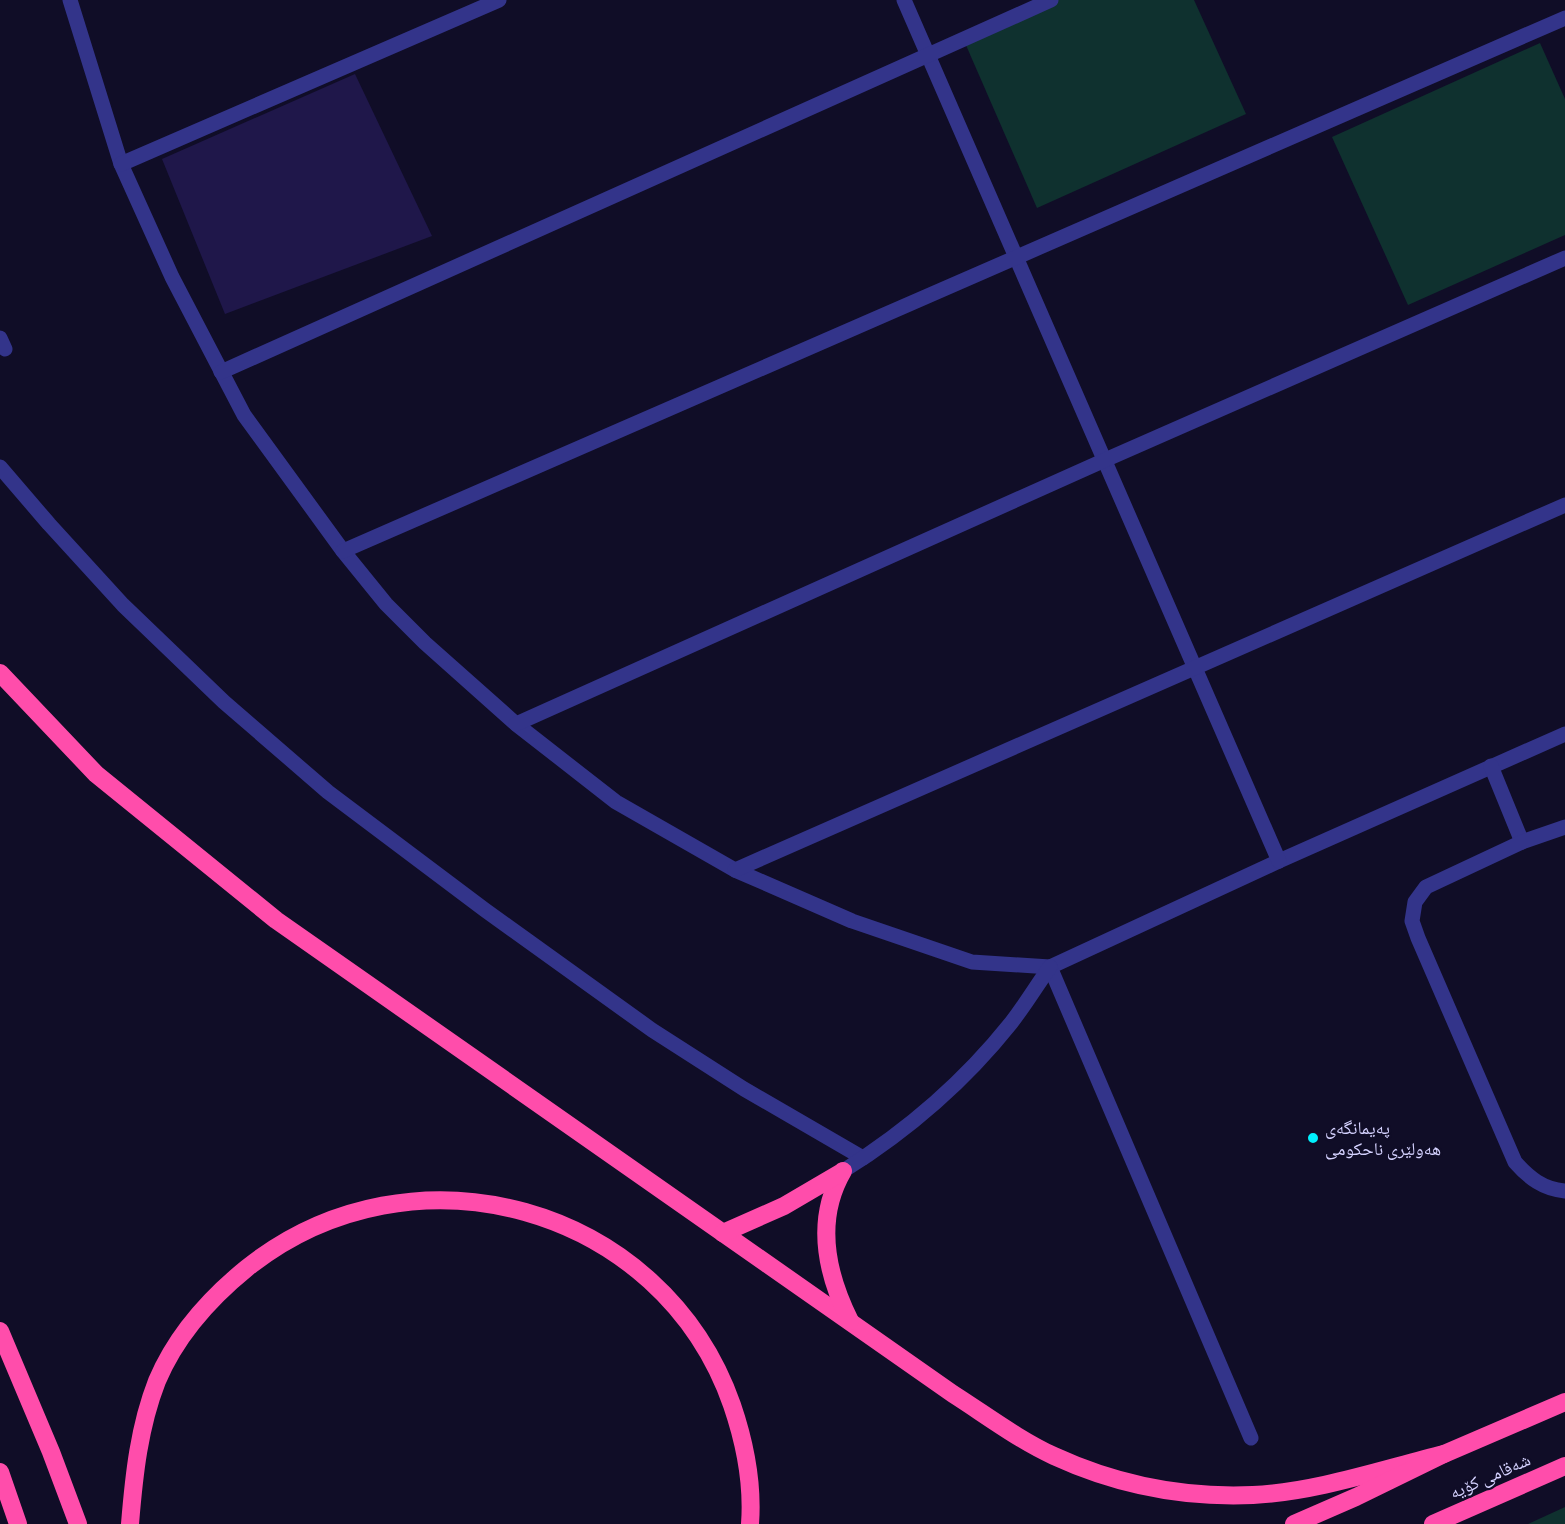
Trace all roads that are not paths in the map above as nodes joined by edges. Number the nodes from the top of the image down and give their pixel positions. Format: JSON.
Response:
{"nodes":[{"id":1,"x":70,"y":0,"type":"edge"},
{"id":2,"x":499,"y":0,"type":"edge"},
{"id":3,"x":904,"y":0,"type":"edge"},
{"id":4,"x":1051,"y":0,"type":"edge"},
{"id":5,"x":1565,"y":18,"type":"edge"},
{"id":6,"x":928,"y":54,"type":"junction"},
{"id":7,"x":121,"y":164,"type":"junction"},
{"id":8,"x":1016,"y":257,"type":"junction"},
{"id":9,"x":1565,"y":258,"type":"edge"},
{"id":10,"x":221,"y":372,"type":"junction"},
{"id":11,"x":1105,"y":460,"type":"junction"},
{"id":12,"x":0,"y":467,"type":"edge"},
{"id":13,"x":1565,"y":504,"type":"edge"},
{"id":14,"x":343,"y":551,"type":"junction"},
{"id":15,"x":1194,"y":667,"type":"junction"},
{"id":16,"x":0,"y":673,"type":"edge"},
{"id":17,"x":516,"y":724,"type":"junction"},
{"id":18,"x":1565,"y":734,"type":"edge"},
{"id":19,"x":1491,"y":766,"type":"junction"},
{"id":20,"x":1565,"y":827,"type":"edge"},
{"id":21,"x":1522,"y":842,"type":"junction"},
{"id":22,"x":1279,"y":861,"type":"junction"},
{"id":23,"x":735,"y":870,"type":"junction"},
{"id":24,"x":1050,"y":966,"type":"junction"},
{"id":25,"x":863,"y":1158,"type":"junction"},
{"id":26,"x":843,"y":1171,"type":"junction"},
{"id":27,"x":1565,"y":1191,"type":"edge"},
{"id":28,"x":723,"y":1233,"type":"junction"},
{"id":29,"x":850,"y":1322,"type":"junction"},
{"id":30,"x":0,"y":1331,"type":"edge"},
{"id":31,"x":1565,"y":1401,"type":"edge"},
{"id":32,"x":1251,"y":1438,"type":"dead end"},
{"id":33,"x":1444,"y":1454,"type":"junction"},
{"id":34,"x":1565,"y":1466,"type":"edge"},
{"id":35,"x":0,"y":1472,"type":"edge"},
{"id":36,"x":18,"y":1524,"type":"edge"},
{"id":37,"x":78,"y":1524,"type":"edge"},
{"id":38,"x":130,"y":1524,"type":"edge"},
{"id":39,"x":750,"y":1524,"type":"edge"},
{"id":40,"x":1294,"y":1524,"type":"edge"},
{"id":41,"x":1433,"y":1524,"type":"edge"}],
"edges":[{"from":1,"to":7,"type":"street"},
{"from":2,"to":7,"type":"street"},
{"from":3,"to":6,"type":"street"},
{"from":4,"to":6,"type":"street"},
{"from":5,"to":8,"type":"street"},
{"from":6,"to":8,"type":"street"},
{"from":6,"to":10,"type":"street"},
{"from":7,"to":10,"type":"street"},
{"from":8,"to":11,"type":"street"},
{"from":8,"to":14,"type":"street"},
{"from":9,"to":11,"type":"street"},
{"from":10,"to":14,"type":"street"},
{"from":11,"to":15,"type":"street"},
{"from":11,"to":17,"type":"street"},
{"from":12,"to":25,"type":"street"},
{"from":13,"to":15,"type":"street"},
{"from":14,"to":17,"type":"street"},
{"from":15,"to":22,"type":"street"},
{"from":15,"to":23,"type":"street"},
{"from":16,"to":28,"type":"highway"},
{"from":17,"to":23,"type":"street"},
{"from":18,"to":19,"type":"street"},
{"from":19,"to":21,"type":"street"},
{"from":19,"to":22,"type":"street"},
{"from":20,"to":21,"type":"street"},
{"from":21,"to":27,"type":"street"},
{"from":22,"to":24,"type":"street"},
{"from":23,"to":24,"type":"street"},
{"from":24,"to":25,"type":"street"},
{"from":24,"to":32,"type":"street"},
{"from":25,"to":26,"type":"street"},
{"from":26,"to":28,"type":"highway"},
{"from":26,"to":29,"type":"highway"},
{"from":28,"to":29,"type":"highway"},
{"from":29,"to":33,"type":"highway"},
{"from":30,"to":37,"type":"highway"},
{"from":31,"to":33,"type":"highway"},
{"from":33,"to":40,"type":"highway"},
{"from":34,"to":41,"type":"highway","name":"شەقامی کۆیە"},
{"from":35,"to":36,"type":"highway"},
{"from":38,"to":39,"type":"highway"}]}
